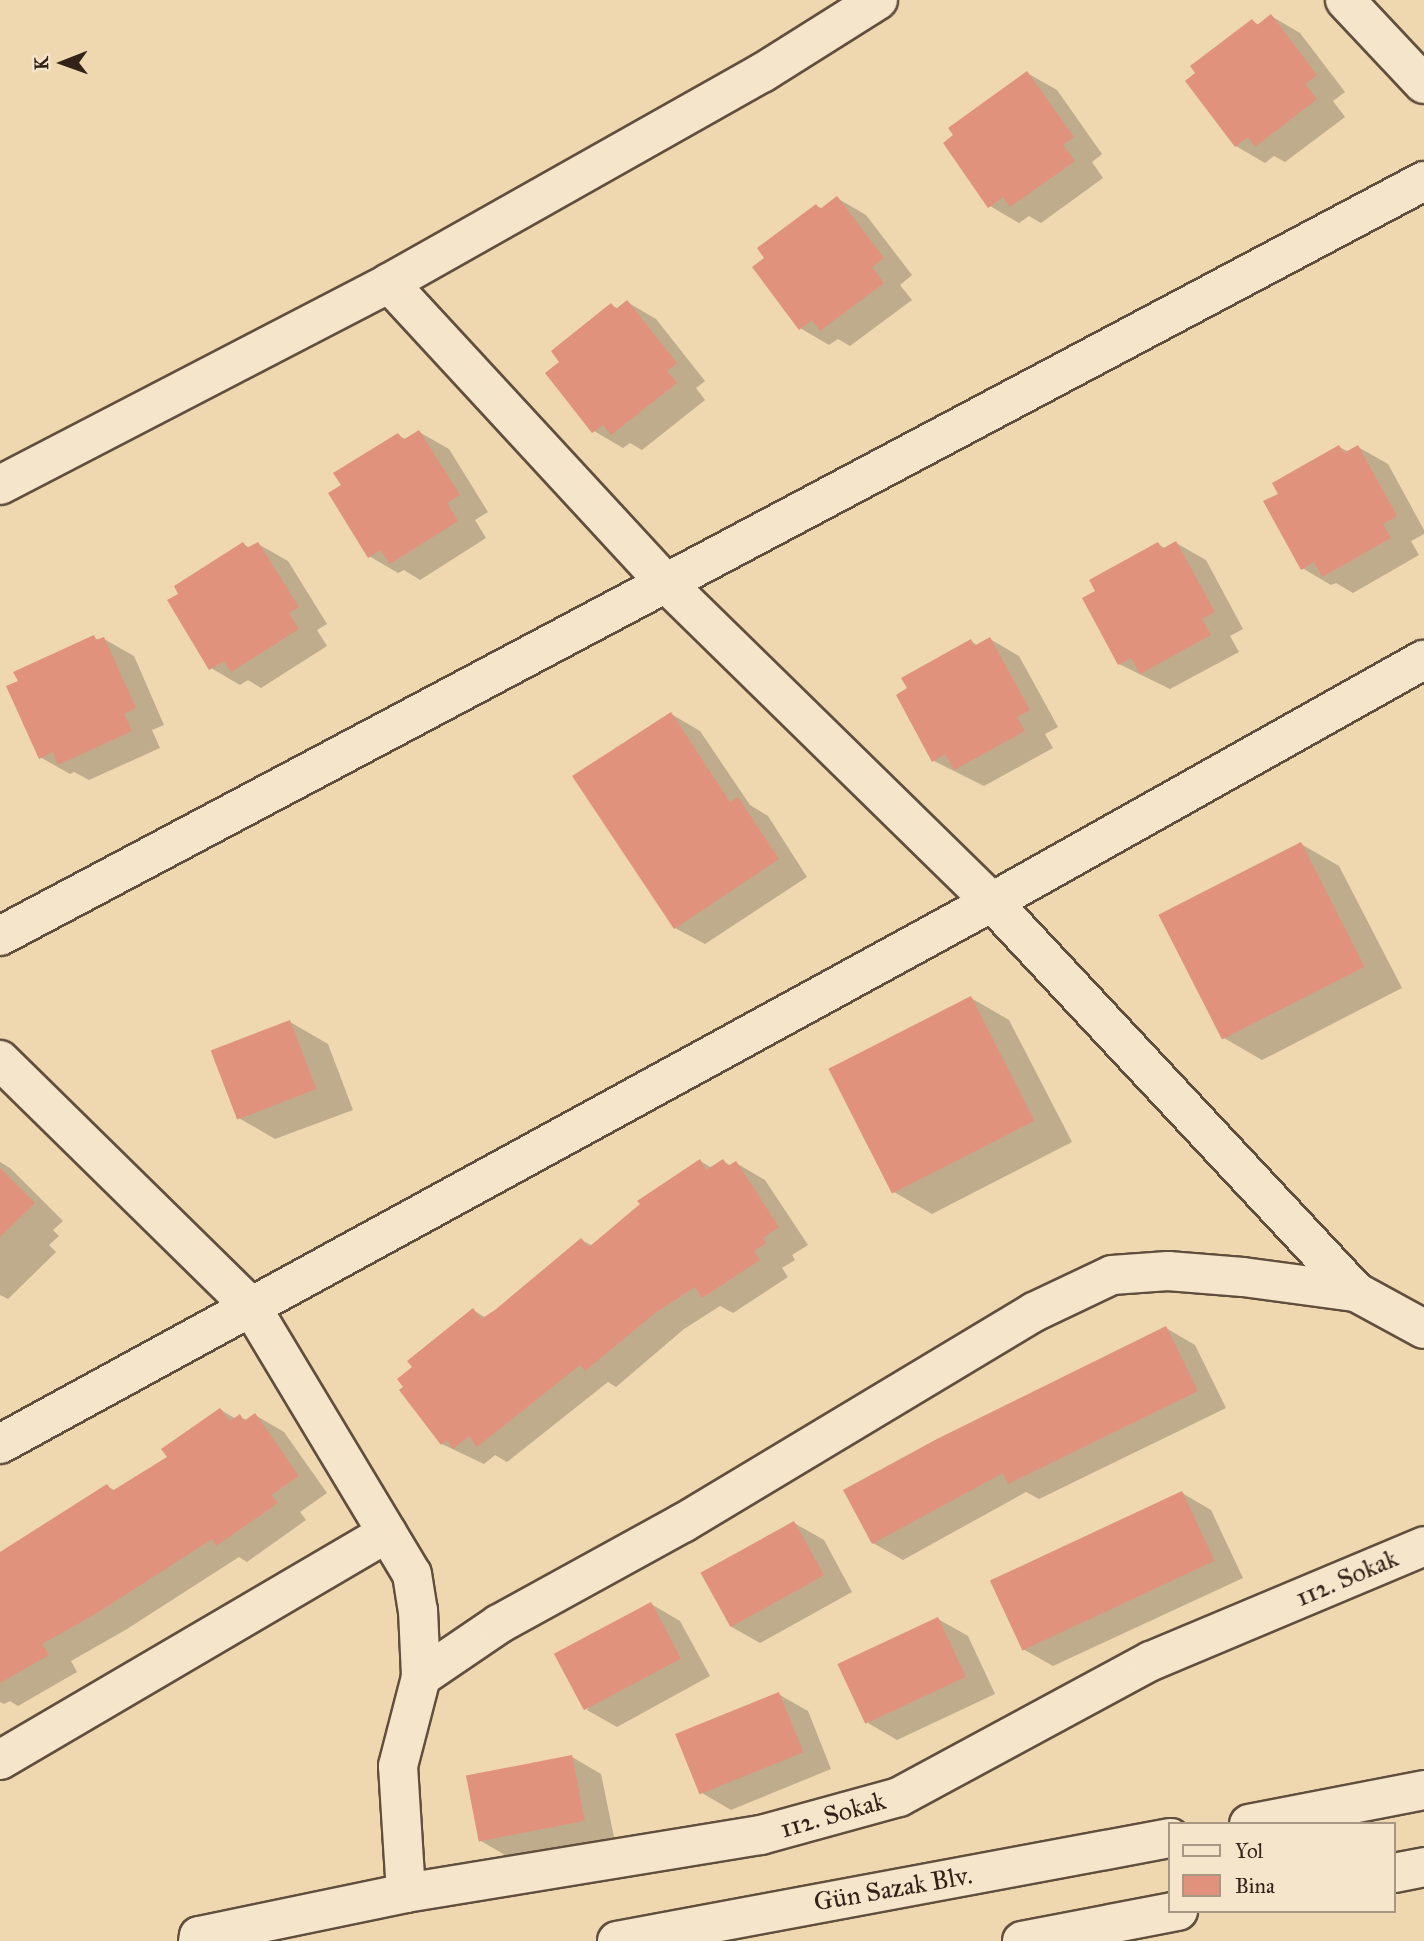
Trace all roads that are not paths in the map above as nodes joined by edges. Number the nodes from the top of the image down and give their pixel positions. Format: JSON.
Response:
{"nodes":[{"id":1,"x":877,"y":0,"type":"edge"},
{"id":2,"x":1345,"y":0,"type":"edge"},
{"id":3,"x":1424,"y":84,"type":"edge"},
{"id":4,"x":1424,"y":181,"type":"edge"},
{"id":5,"x":389,"y":283,"type":"junction"},
{"id":6,"x":0,"y":485,"type":"edge"},
{"id":7,"x":666,"y":583,"type":"junction"},
{"id":8,"x":1424,"y":660,"type":"edge"},
{"id":9,"x":992,"y":902,"type":"junction"},
{"id":10,"x":0,"y":936,"type":"edge"},
{"id":11,"x":0,"y":1060,"type":"edge"},
{"id":12,"x":1356,"y":1292,"type":"junction"},
{"id":13,"x":252,"y":1308,"type":"junction"},
{"id":14,"x":1424,"y":1329,"type":"edge"},
{"id":15,"x":0,"y":1444,"type":"edge"},
{"id":16,"x":387,"y":1533,"type":"junction"},
{"id":17,"x":1424,"y":1546,"type":"edge"},
{"id":18,"x":421,"y":1677,"type":"junction"},
{"id":19,"x":0,"y":1760,"type":"edge"},
{"id":20,"x":1424,"y":1790,"type":"edge"},
{"id":21,"x":1259,"y":1822,"type":"edge"},
{"id":22,"x":1168,"y":1838,"type":"edge"},
{"id":23,"x":1424,"y":1867,"type":"edge"},
{"id":24,"x":1396,"y":1872,"type":"edge"},
{"id":25,"x":406,"y":1894,"type":"junction"},
{"id":26,"x":1168,"y":1913,"type":"edge"},
{"id":27,"x":198,"y":1941,"type":"edge"},
{"id":28,"x":617,"y":1941,"type":"edge"},
{"id":29,"x":1021,"y":1941,"type":"edge"}],
"edges":[{"from":1,"to":5,"type":"street"},
{"from":2,"to":3,"type":"street"},
{"from":4,"to":7,"type":"street"},
{"from":5,"to":6,"type":"street"},
{"from":5,"to":7,"type":"street"},
{"from":7,"to":9,"type":"street"},
{"from":7,"to":10,"type":"street"},
{"from":8,"to":9,"type":"street"},
{"from":9,"to":12,"type":"street"},
{"from":9,"to":13,"type":"street"},
{"from":11,"to":13,"type":"street"},
{"from":12,"to":14,"type":"street"},
{"from":12,"to":18,"type":"street"},
{"from":13,"to":15,"type":"street"},
{"from":13,"to":16,"type":"street"},
{"from":16,"to":18,"type":"street"},
{"from":16,"to":19,"type":"street"},
{"from":17,"to":25,"type":"street","name":"112. Sokak"},
{"from":18,"to":25,"type":"street"},
{"from":20,"to":21,"type":"street"},
{"from":22,"to":28,"type":"street","name":"Gün Sazak Blv."},
{"from":23,"to":24,"type":"street"},
{"from":25,"to":27,"type":"street","name":"112. Sokak"},
{"from":26,"to":29,"type":"street"}]}
